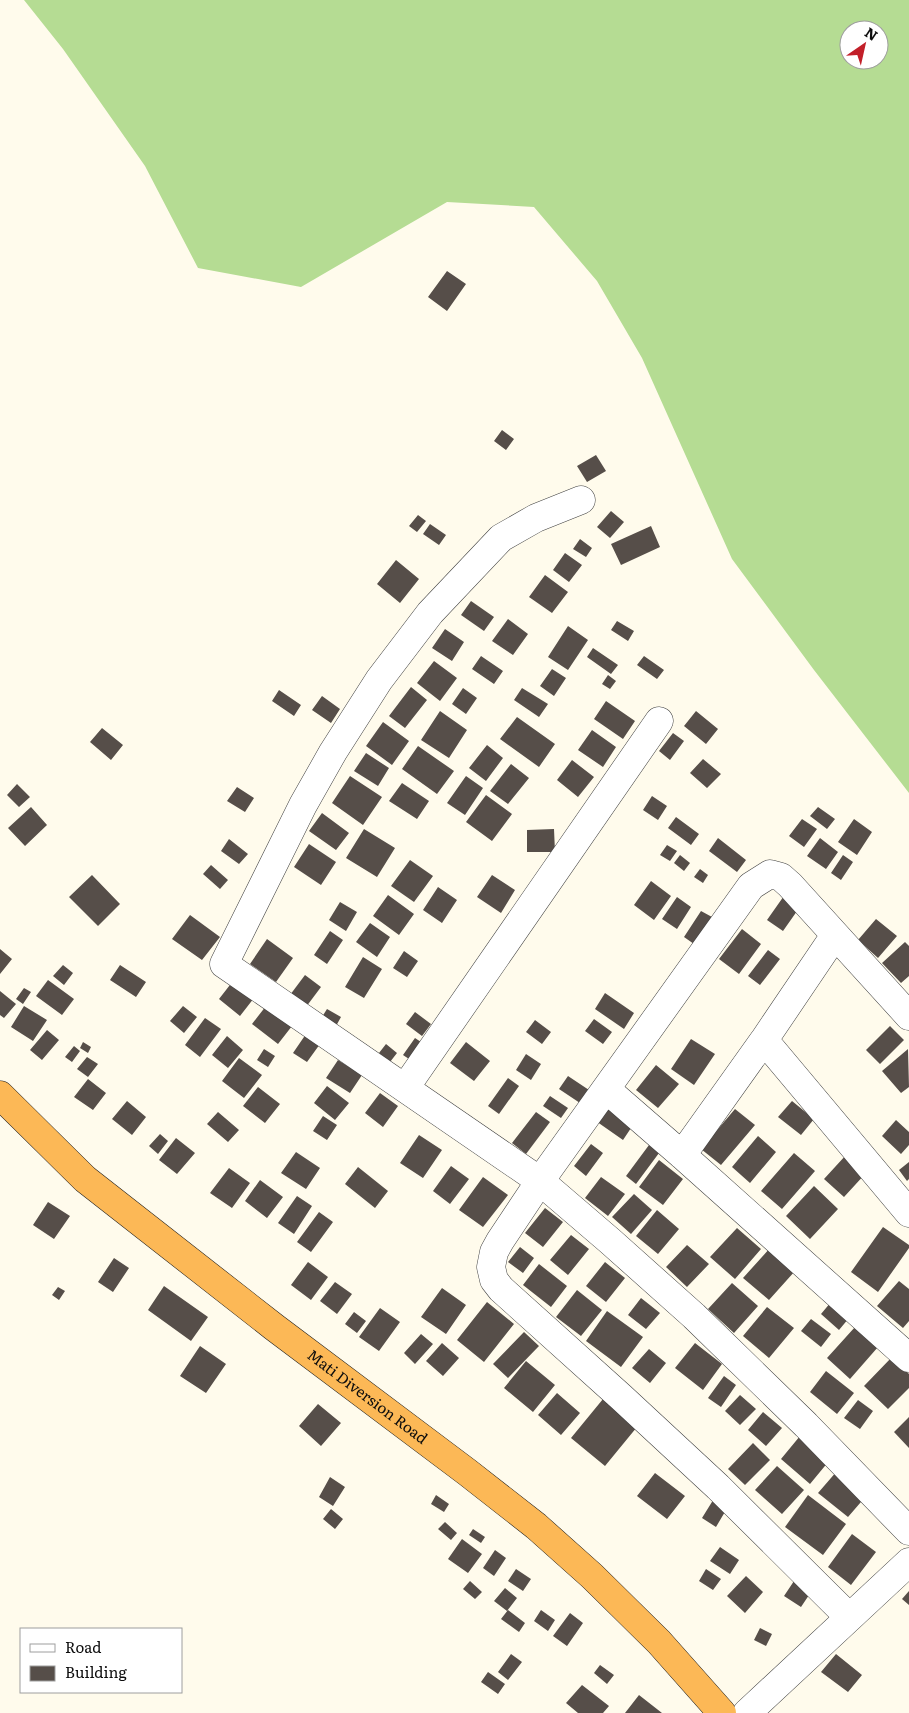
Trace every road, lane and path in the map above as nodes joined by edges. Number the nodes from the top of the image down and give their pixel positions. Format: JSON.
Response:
{"nodes":[{"id":1,"x":581,"y":500,"type":"dead end"},
{"id":2,"x":659,"y":721,"type":"dead end"},
{"id":3,"x":835,"y":935,"type":"junction"},
{"id":4,"x":909,"y":1016,"type":"edge"},
{"id":5,"x":764,"y":1040,"type":"junction"},
{"id":6,"x":405,"y":1088,"type":"junction"},
{"id":7,"x":606,"y":1089,"type":"junction"},
{"id":8,"x":0,"y":1095,"type":"edge"},
{"id":9,"x":682,"y":1155,"type":"junction"},
{"id":10,"x":540,"y":1181,"type":"junction"},
{"id":11,"x":909,"y":1213,"type":"edge"},
{"id":12,"x":909,"y":1358,"type":"edge"},
{"id":13,"x":909,"y":1531,"type":"edge"},
{"id":14,"x":909,"y":1562,"type":"edge"},
{"id":15,"x":849,"y":1617,"type":"junction"},
{"id":16,"x":722,"y":1713,"type":"edge"},
{"id":17,"x":747,"y":1713,"type":"edge"}],
"edges":[{"from":1,"to":6,"type":"street"},
{"from":2,"to":6,"type":"street"},
{"from":3,"to":4,"type":"street"},
{"from":3,"to":5,"type":"street"},
{"from":3,"to":7,"type":"street"},
{"from":5,"to":9,"type":"street"},
{"from":5,"to":11,"type":"street"},
{"from":6,"to":10,"type":"street"},
{"from":7,"to":9,"type":"street"},
{"from":7,"to":10,"type":"street"},
{"from":8,"to":16,"type":"highway","name":"Mati Diversion Road"},
{"from":9,"to":12,"type":"street"},
{"from":10,"to":13,"type":"street"},
{"from":10,"to":15,"type":"street"},
{"from":14,"to":15,"type":"street"},
{"from":15,"to":17,"type":"street"}]}
